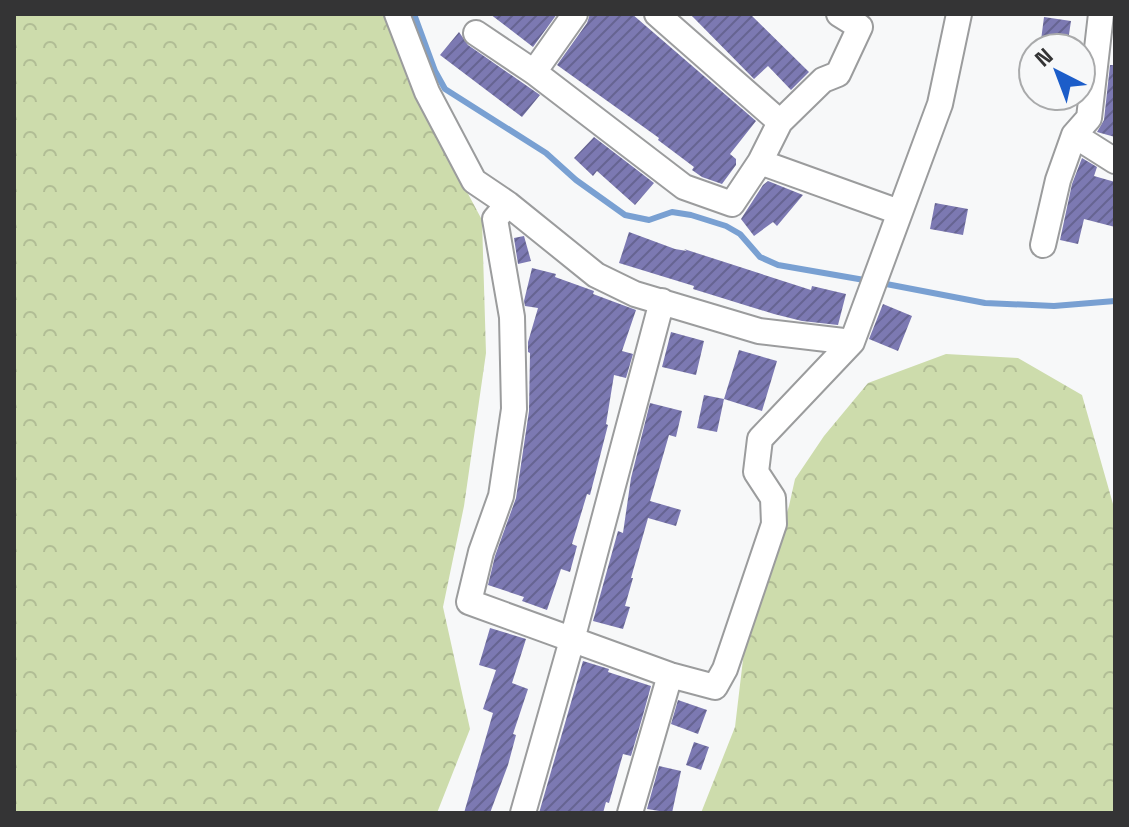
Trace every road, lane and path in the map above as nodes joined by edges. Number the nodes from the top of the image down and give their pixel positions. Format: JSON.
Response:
{"nodes":[{"id":1,"x":397,"y":14,"type":"edge"},
{"id":2,"x":575,"y":14,"type":"edge"},
{"id":3,"x":657,"y":14,"type":"edge"},
{"id":4,"x":839,"y":14,"type":"edge"},
{"id":5,"x":959,"y":14,"type":"edge"},
{"id":6,"x":1101,"y":14,"type":"edge"},
{"id":7,"x":476,"y":33,"type":"dead end"},
{"id":8,"x":534,"y":72,"type":"junction"},
{"id":9,"x":780,"y":122,"type":"junction"},
{"id":10,"x":1074,"y":135,"type":"junction"},
{"id":11,"x":1115,"y":161,"type":"edge"},
{"id":12,"x":760,"y":162,"type":"junction"},
{"id":13,"x":508,"y":204,"type":"junction"},
{"id":14,"x":899,"y":212,"type":"junction"},
{"id":15,"x":1043,"y":245,"type":"dead end"},
{"id":16,"x":662,"y":301,"type":"junction"},
{"id":17,"x":852,"y":342,"type":"junction"},
{"id":18,"x":572,"y":640,"type":"junction"},
{"id":19,"x":670,"y":675,"type":"junction"},
{"id":20,"x":523,"y":813,"type":"edge"},
{"id":21,"x":630,"y":813,"type":"edge"}],
"edges":[{"from":1,"to":13,"type":"street"},
{"from":2,"to":8,"type":"street"},
{"from":3,"to":9,"type":"street"},
{"from":4,"to":9,"type":"street"},
{"from":5,"to":14,"type":"street"},
{"from":6,"to":10,"type":"street"},
{"from":7,"to":8,"type":"street"},
{"from":8,"to":12,"type":"street"},
{"from":9,"to":12,"type":"street"},
{"from":10,"to":11,"type":"street"},
{"from":10,"to":15,"type":"street"},
{"from":12,"to":14,"type":"street"},
{"from":13,"to":16,"type":"street"},
{"from":13,"to":18,"type":"street"},
{"from":14,"to":17,"type":"street"},
{"from":16,"to":17,"type":"street"},
{"from":16,"to":18,"type":"street"},
{"from":17,"to":19,"type":"street"},
{"from":18,"to":19,"type":"street"},
{"from":18,"to":20,"type":"street"},
{"from":19,"to":21,"type":"street"}]}
